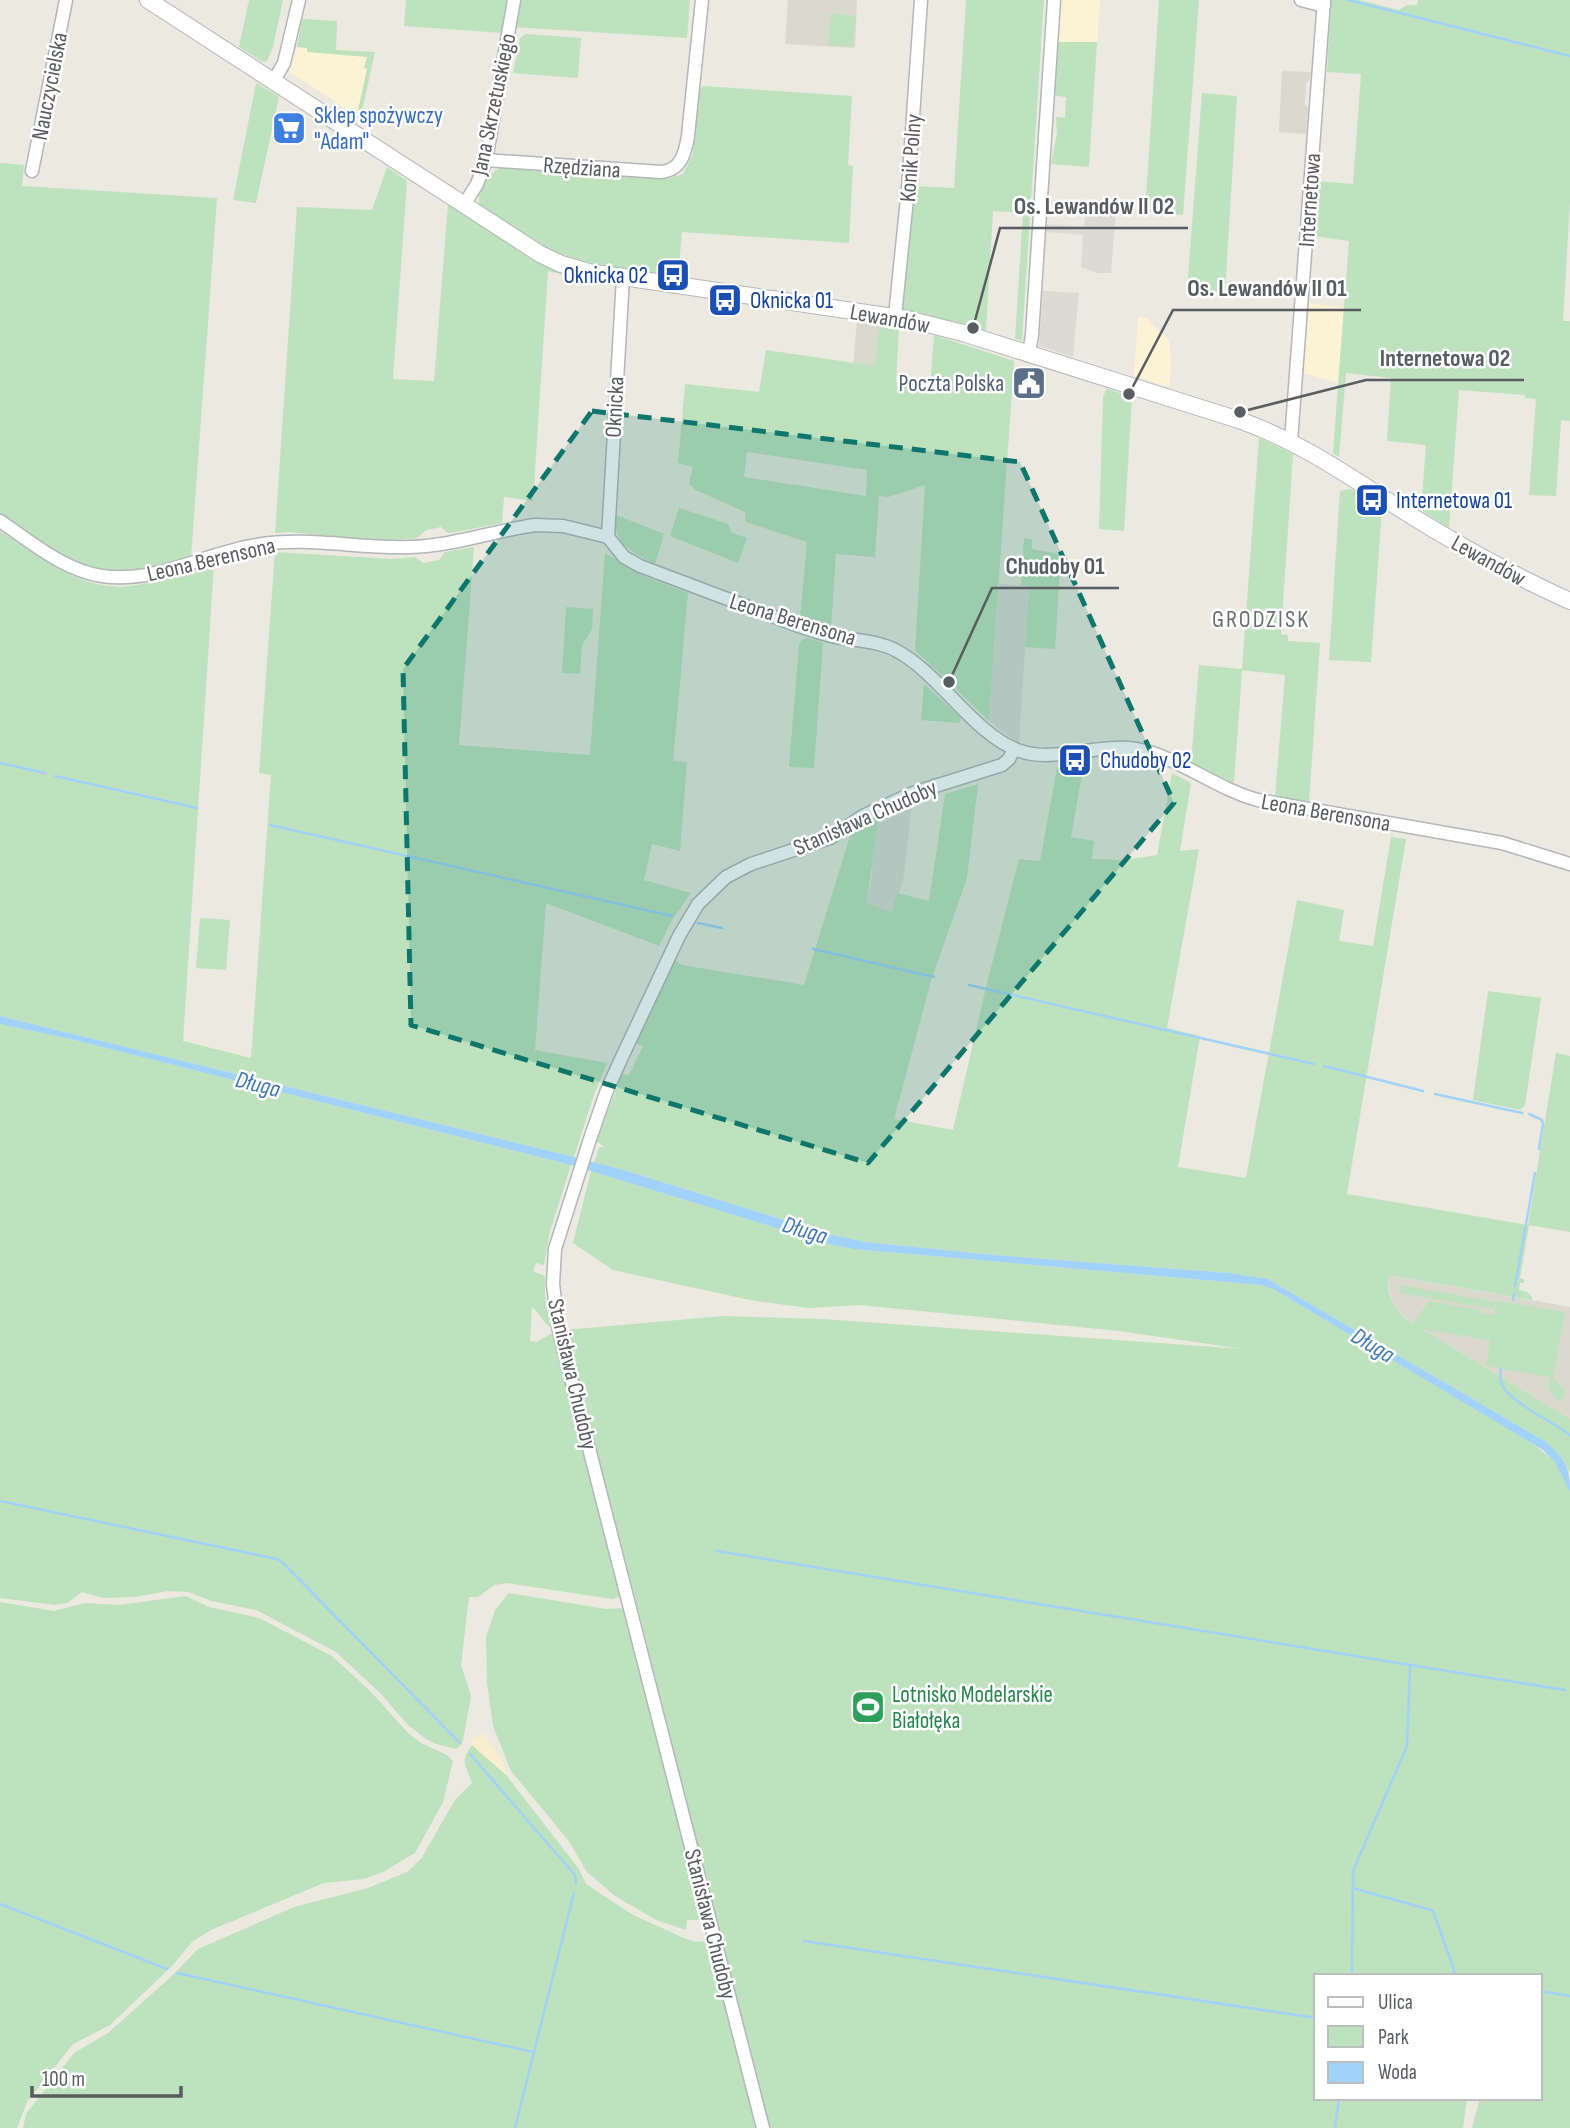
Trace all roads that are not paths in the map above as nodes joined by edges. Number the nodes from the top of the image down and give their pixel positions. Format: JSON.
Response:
{"nodes":[{"id":1,"x":66,"y":0,"type":"edge"},
{"id":2,"x":148,"y":0,"type":"edge"},
{"id":3,"x":299,"y":0,"type":"edge"},
{"id":4,"x":513,"y":0,"type":"edge"},
{"id":5,"x":702,"y":0,"type":"edge"},
{"id":6,"x":921,"y":0,"type":"edge"},
{"id":7,"x":1054,"y":0,"type":"edge"},
{"id":8,"x":1301,"y":0,"type":"edge"},
{"id":9,"x":1324,"y":3,"type":"edge"},
{"id":10,"x":273,"y":82,"type":"junction"},
{"id":11,"x":486,"y":160,"type":"junction"},
{"id":12,"x":32,"y":171,"type":"dead end"},
{"id":13,"x":464,"y":205,"type":"junction"},
{"id":14,"x":624,"y":277,"type":"junction"},
{"id":15,"x":895,"y":316,"type":"junction"},
{"id":16,"x":1029,"y":353,"type":"junction"},
{"id":17,"x":1291,"y":441,"type":"junction"},
{"id":18,"x":0,"y":521,"type":"edge"},
{"id":19,"x":608,"y":537,"type":"junction"},
{"id":20,"x":1570,"y":601,"type":"edge"},
{"id":21,"x":1014,"y":749,"type":"junction"},
{"id":22,"x":1570,"y":863,"type":"edge"},
{"id":23,"x":762,"y":2128,"type":"edge"}],
"edges":[{"from":1,"to":12,"type":"street","name":"Nauczycielska"},
{"from":2,"to":10,"type":"street","name":"Lewandów"},
{"from":3,"to":10,"type":"street"},
{"from":4,"to":11,"type":"street","name":"Jana Skrzetuskiego"},
{"from":5,"to":11,"type":"street","name":"Rzędziana"},
{"from":6,"to":15,"type":"street","name":"Konik Polny"},
{"from":7,"to":16,"type":"street"},
{"from":8,"to":9,"type":"street"},
{"from":9,"to":17,"type":"street","name":"Internetowa"},
{"from":10,"to":13,"type":"street","name":"Lewandów"},
{"from":11,"to":13,"type":"street","name":"Jana Skrzetuskiego"},
{"from":13,"to":14,"type":"street","name":"Lewandów"},
{"from":14,"to":15,"type":"street","name":"Lewandów"},
{"from":14,"to":19,"type":"street","name":"Oknicka"},
{"from":15,"to":16,"type":"street","name":"Lewandów"},
{"from":16,"to":17,"type":"street","name":"Lewandów"},
{"from":17,"to":20,"type":"street","name":"Lewandów"},
{"from":18,"to":19,"type":"street","name":"Leona Berensona"},
{"from":19,"to":21,"type":"street","name":"Leona Berensona"},
{"from":21,"to":22,"type":"street","name":"Leona Berensona"},
{"from":21,"to":23,"type":"street","name":"Stanisława Chudoby"}]}
